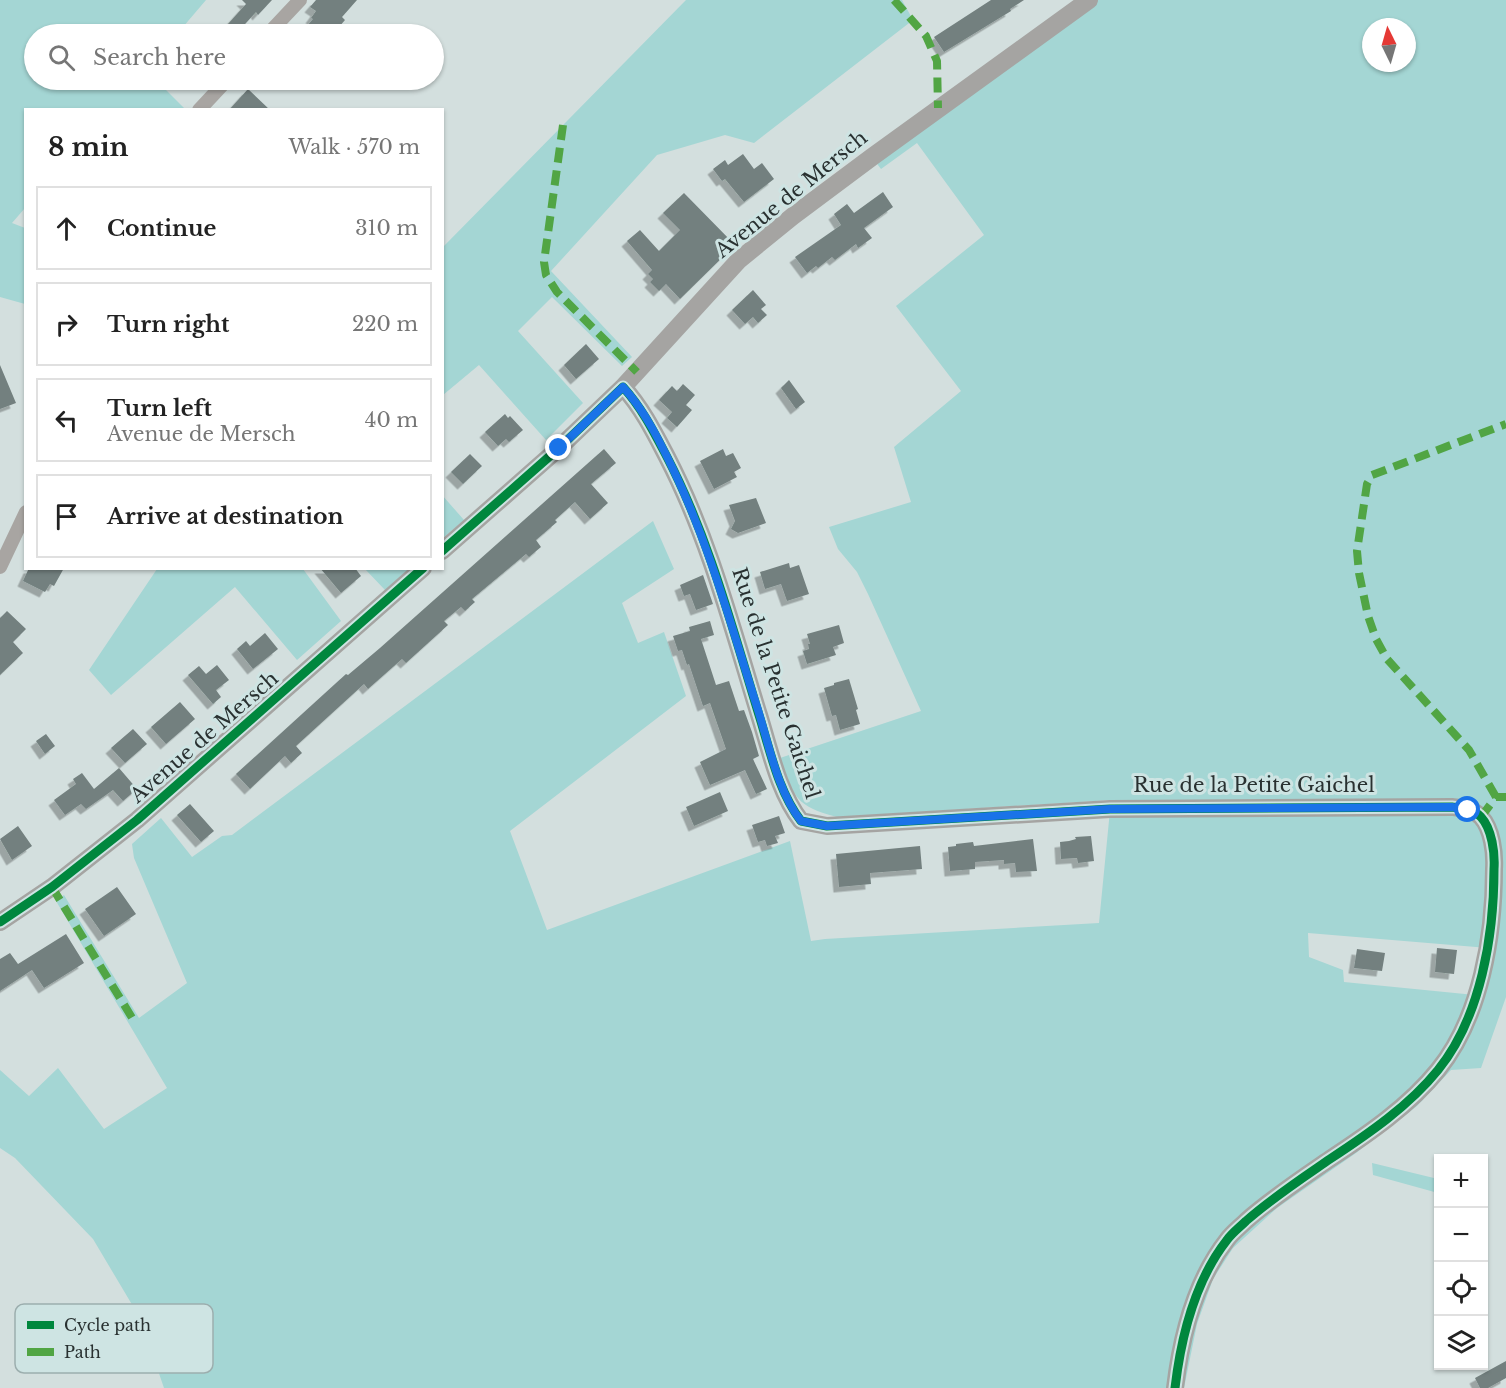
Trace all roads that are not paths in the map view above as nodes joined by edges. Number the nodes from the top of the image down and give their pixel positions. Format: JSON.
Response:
{"nodes":[{"id":1,"x":300,"y":0,"type":"edge"},
{"id":2,"x":1089,"y":0,"type":"edge"},
{"id":3,"x":277,"y":24,"type":"edge"},
{"id":4,"x":218,"y":90,"type":"edge"},
{"id":5,"x":202,"y":108,"type":"edge"},
{"id":6,"x":623,"y":387,"type":"junction"},
{"id":7,"x":24,"y":516,"type":"edge"},
{"id":8,"x":444,"y":549,"type":"edge"},
{"id":9,"x":0,"y":567,"type":"edge"},
{"id":10,"x":421,"y":570,"type":"edge"},
{"id":11,"x":0,"y":922,"type":"edge"},
{"id":12,"x":1175,"y":1388,"type":"edge"}],
"edges":[{"from":1,"to":3,"type":"street"},
{"from":2,"to":6,"type":"street","name":"Avenue de Mersch"},
{"from":4,"to":5,"type":"street"},
{"from":6,"to":8,"type":"street","name":"Avenue de Mersch"},
{"from":6,"to":12,"type":"street","name":"Rue de la Petite Gaichel"},
{"from":7,"to":9,"type":"street"},
{"from":10,"to":11,"type":"street","name":"Avenue de Mersch"}]}
